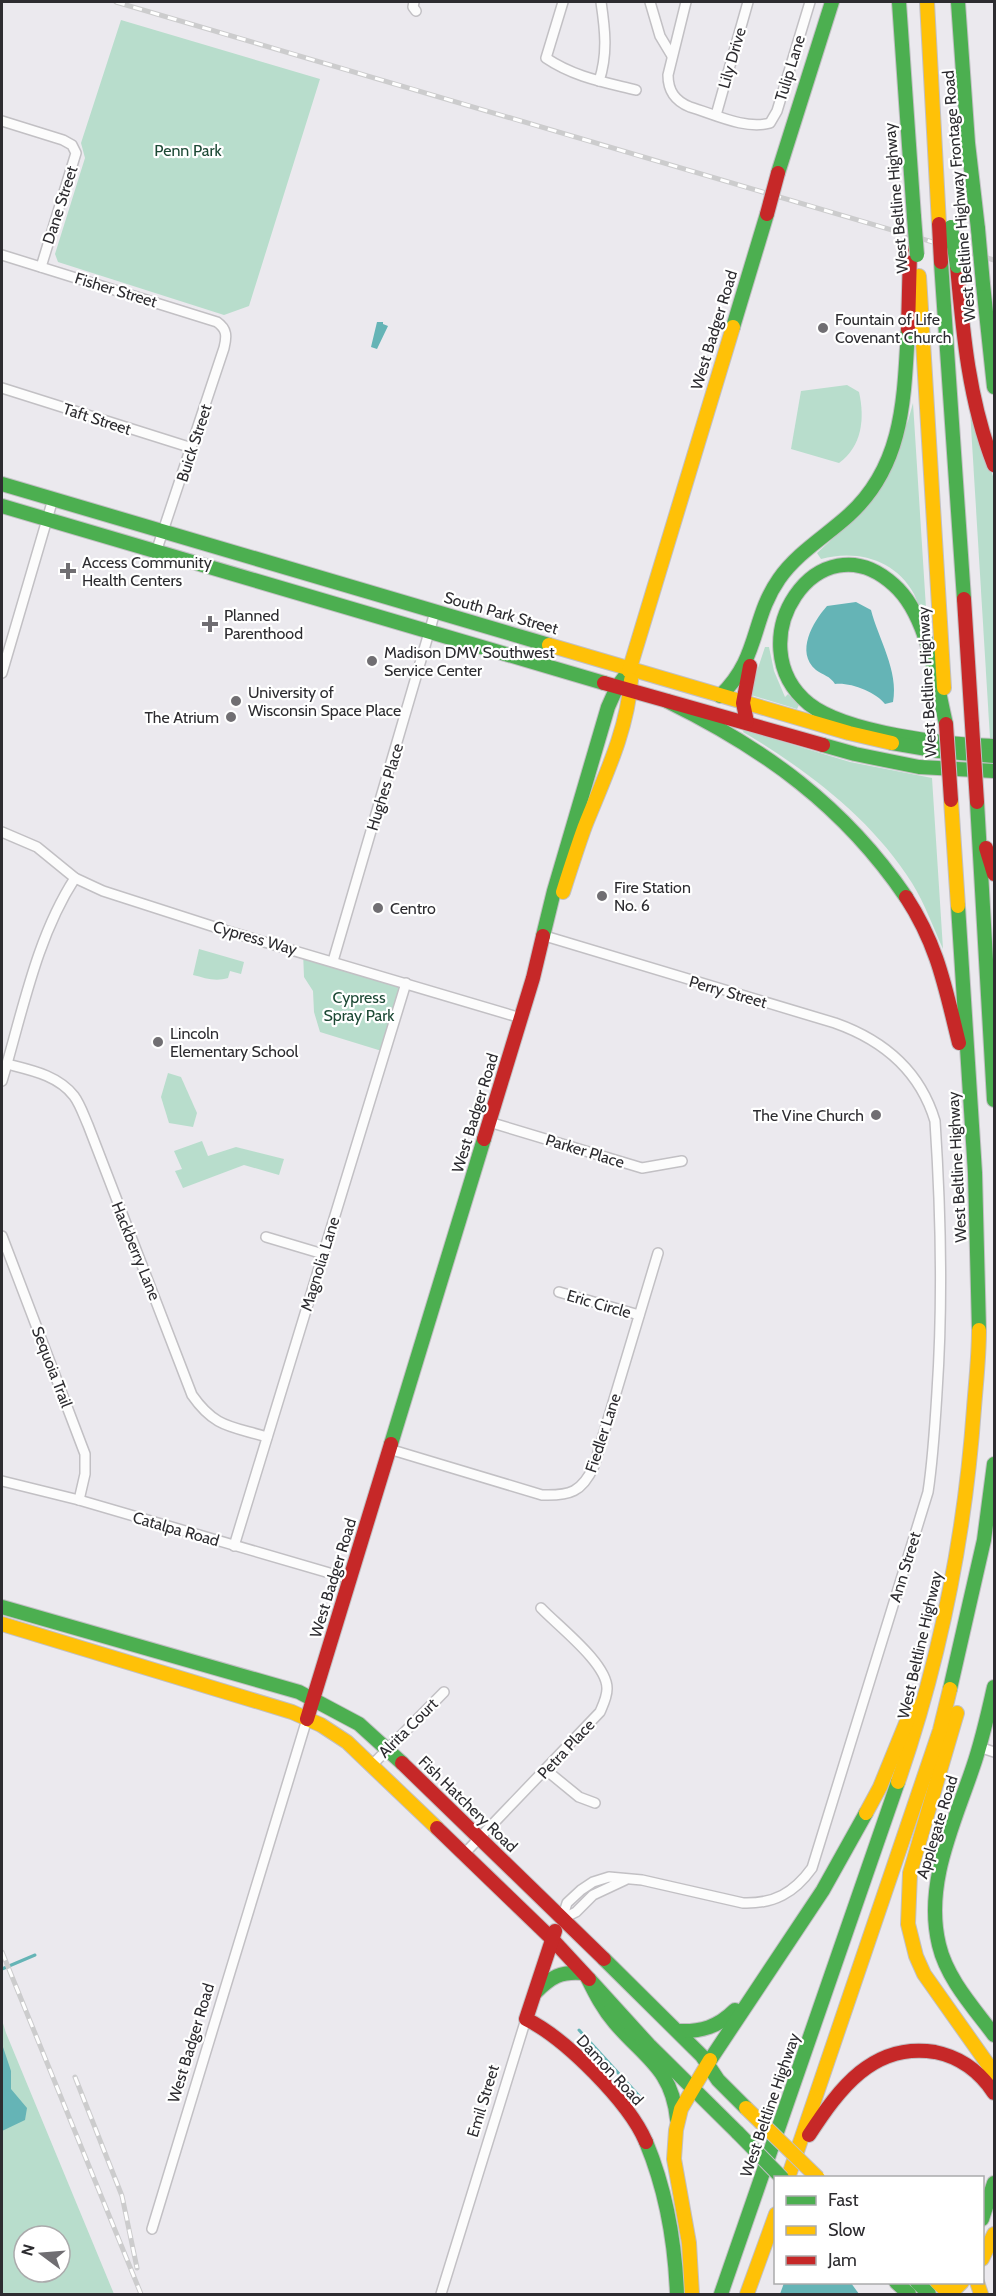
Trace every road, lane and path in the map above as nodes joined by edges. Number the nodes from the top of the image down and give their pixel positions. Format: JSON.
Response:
{"nodes":[{"id":1,"x":563,"y":2,"type":"edge"},
{"id":2,"x":601,"y":2,"type":"edge"},
{"id":3,"x":650,"y":2,"type":"edge"},
{"id":4,"x":687,"y":2,"type":"edge"},
{"id":5,"x":748,"y":2,"type":"edge"},
{"id":6,"x":810,"y":2,"type":"edge"},
{"id":7,"x":832,"y":2,"type":"edge"},
{"id":8,"x":899,"y":2,"type":"edge"},
{"id":9,"x":927,"y":2,"type":"edge"},
{"id":10,"x":958,"y":2,"type":"edge"},
{"id":11,"x":795,"y":52,"type":"junction"},
{"id":12,"x":672,"y":57,"type":"junction"},
{"id":13,"x":814,"y":57,"type":"junction"},
{"id":14,"x":599,"y":81,"type":"junction"},
{"id":15,"x":636,"y":90,"type":"dead end"},
{"id":16,"x":716,"y":115,"type":"junction"},
{"id":17,"x":2,"y":121,"type":"edge"},
{"id":18,"x":945,"y":226,"type":"junction"},
{"id":19,"x":914,"y":254,"type":"junction"},
{"id":20,"x":2,"y":255,"type":"edge"},
{"id":21,"x":40,"y":267,"type":"junction"},
{"id":22,"x":226,"y":333,"type":"joint"},
{"id":23,"x":994,"y":387,"type":"edge"},
{"id":24,"x":2,"y":388,"type":"edge"},
{"id":25,"x":192,"y":448,"type":"junction"},
{"id":26,"x":994,"y":465,"type":"edge"},
{"id":27,"x":2,"y":484,"type":"edge"},
{"id":28,"x":53,"y":499,"type":"junction"},
{"id":29,"x":2,"y":506,"type":"edge"},
{"id":30,"x":47,"y":519,"type":"junction"},
{"id":31,"x":163,"y":532,"type":"junction"},
{"id":32,"x":156,"y":552,"type":"junction"},
{"id":33,"x":435,"y":612,"type":"junction"},
{"id":34,"x":429,"y":631,"type":"junction"},
{"id":35,"x":753,"y":647,"type":"junction"},
{"id":36,"x":630,"y":669,"type":"junction"},
{"id":37,"x":2,"y":673,"type":"edge"},
{"id":38,"x":624,"y":689,"type":"junction"},
{"id":39,"x":720,"y":696,"type":"junction"},
{"id":40,"x":667,"y":701,"type":"junction"},
{"id":41,"x":743,"y":703,"type":"junction"},
{"id":42,"x":747,"y":722,"type":"junction"},
{"id":43,"x":946,"y":724,"type":"junction"},
{"id":44,"x":994,"y":746,"type":"edge"},
{"id":45,"x":994,"y":756,"type":"edge"},
{"id":46,"x":994,"y":771,"type":"edge"},
{"id":47,"x":978,"y":828,"type":"junction"},
{"id":48,"x":2,"y":832,"type":"edge"},
{"id":49,"x":994,"y":874,"type":"edge"},
{"id":50,"x":75,"y":878,"type":"junction"},
{"id":51,"x":545,"y":936,"type":"junction"},
{"id":52,"x":333,"y":961,"type":"junction"},
{"id":53,"x":406,"y":983,"type":"junction"},
{"id":54,"x":521,"y":1018,"type":"junction"},
{"id":55,"x":7,"y":1064,"type":"junction"},
{"id":56,"x":903,"y":1065,"type":"joint"},
{"id":57,"x":969,"y":1075,"type":"junction"},
{"id":58,"x":2,"y":1081,"type":"edge"},
{"id":59,"x":994,"y":1100,"type":"edge"},
{"id":60,"x":489,"y":1122,"type":"junction"},
{"id":61,"x":682,"y":1161,"type":"dead end"},
{"id":62,"x":2,"y":1236,"type":"edge"},
{"id":63,"x":266,"y":1237,"type":"dead end"},
{"id":64,"x":658,"y":1253,"type":"dead end"},
{"id":65,"x":323,"y":1254,"type":"junction"},
{"id":66,"x":559,"y":1292,"type":"dead end"},
{"id":67,"x":639,"y":1315,"type":"junction"},
{"id":68,"x":267,"y":1437,"type":"junction"},
{"id":69,"x":389,"y":1449,"type":"junction"},
{"id":70,"x":994,"y":1464,"type":"edge"},
{"id":71,"x":2,"y":1481,"type":"edge"},
{"id":72,"x":79,"y":1500,"type":"junction"},
{"id":73,"x":984,"y":1540,"type":"junction"},
{"id":74,"x":234,"y":1546,"type":"junction"},
{"id":75,"x":350,"y":1579,"type":"junction"},
{"id":76,"x":951,"y":1592,"type":"junction"},
{"id":77,"x":2,"y":1607,"type":"edge"},
{"id":78,"x":541,"y":1608,"type":"dead end"},
{"id":79,"x":2,"y":1624,"type":"edge"},
{"id":80,"x":994,"y":1687,"type":"edge"},
{"id":81,"x":444,"y":1692,"type":"dead end"},
{"id":82,"x":313,"y":1699,"type":"junction"},
{"id":83,"x":308,"y":1719,"type":"junction"},
{"id":84,"x":979,"y":1747,"type":"junction"},
{"id":85,"x":388,"y":1749,"type":"junction"},
{"id":86,"x":994,"y":1752,"type":"edge"},
{"id":87,"x":372,"y":1765,"type":"junction"},
{"id":88,"x":546,"y":1770,"type":"junction"},
{"id":89,"x":595,"y":1803,"type":"dead end"},
{"id":90,"x":479,"y":1839,"type":"junction"},
{"id":91,"x":465,"y":1853,"type":"junction"},
{"id":92,"x":562,"y":1919,"type":"junction"},
{"id":93,"x":551,"y":1938,"type":"junction"},
{"id":94,"x":787,"y":1943,"type":"junction"},
{"id":95,"x":586,"y":1976,"type":"junction"},
{"id":96,"x":533,"y":1996,"type":"junction"},
{"id":97,"x":526,"y":2019,"type":"junction"},
{"id":98,"x":678,"y":2031,"type":"junction"},
{"id":99,"x":994,"y":2035,"type":"edge"},
{"id":100,"x":708,"y":2064,"type":"junction"},
{"id":101,"x":994,"y":2073,"type":"edge"},
{"id":102,"x":694,"y":2088,"type":"junction"},
{"id":103,"x":994,"y":2093,"type":"edge"},
{"id":104,"x":676,"y":2130,"type":"junction"},
{"id":105,"x":796,"y":2155,"type":"junction"},
{"id":106,"x":780,"y":2176,"type":"edge"},
{"id":107,"x":789,"y":2176,"type":"edge"},
{"id":108,"x":816,"y":2176,"type":"edge"},
{"id":109,"x":994,"y":2184,"type":"edge"},
{"id":110,"x":984,"y":2213,"type":"edge"},
{"id":111,"x":774,"y":2220,"type":"edge"},
{"id":112,"x":152,"y":2229,"type":"dead end"},
{"id":113,"x":994,"y":2234,"type":"edge"},
{"id":114,"x":984,"y":2255,"type":"edge"},
{"id":115,"x":897,"y":2284,"type":"edge"},
{"id":116,"x":918,"y":2284,"type":"edge"},
{"id":117,"x":938,"y":2284,"type":"edge"},
{"id":118,"x":961,"y":2284,"type":"edge"},
{"id":119,"x":441,"y":2295,"type":"edge"},
{"id":120,"x":677,"y":2295,"type":"edge"},
{"id":121,"x":692,"y":2295,"type":"edge"},
{"id":122,"x":721,"y":2295,"type":"edge"},
{"id":123,"x":747,"y":2295,"type":"edge"},
{"id":124,"x":909,"y":2295,"type":"edge"},
{"id":125,"x":929,"y":2295,"type":"edge"},
{"id":126,"x":950,"y":2295,"type":"edge"}],
"edges":[{"from":1,"to":14,"type":"street"},
{"from":2,"to":14,"type":"street"},
{"from":3,"to":12,"type":"street"},
{"from":4,"to":12,"type":"street"},
{"from":5,"to":16,"type":"street","name":"Lily Drive"},
{"from":6,"to":11,"type":"street","name":"Tulip Lane"},
{"from":7,"to":13,"type":"main road","name":"West Badger Road"},
{"from":8,"to":19,"type":"main road","name":"West Beltline Highway","bridge":true},
{"from":9,"to":18,"type":"main road"},
{"from":10,"to":23,"type":"main road","name":"West Beltline Highway Frontage Road","bridge":true},
{"from":11,"to":13,"type":"street"},
{"from":11,"to":16,"type":"street","name":"Tulip Lane"},
{"from":12,"to":16,"type":"street"},
{"from":13,"to":36,"type":"main road","name":"West Badger Road","bridge":true},
{"from":14,"to":15,"type":"street"},
{"from":17,"to":21,"type":"street","name":"Dane Street"},
{"from":18,"to":26,"type":"main road","bridge":true},
{"from":18,"to":47,"type":"main road","bridge":true},
{"from":19,"to":35,"type":"main road"},
{"from":19,"to":43,"type":"main road","name":"West Beltline Highway"},
{"from":20,"to":21,"type":"street","name":"Fisher Street"},
{"from":21,"to":22,"type":"street","name":"Fisher Street"},
{"from":22,"to":25,"type":"street","name":"Buick Street"},
{"from":24,"to":25,"type":"street","name":"Taft Street"},
{"from":25,"to":31,"type":"street","name":"Buick Street"},
{"from":27,"to":28,"type":"main road","name":"South Park Street"},
{"from":28,"to":30,"type":"street"},
{"from":28,"to":31,"type":"main road","name":"South Park Street"},
{"from":29,"to":30,"type":"main road"},
{"from":30,"to":32,"type":"main road"},
{"from":30,"to":37,"type":"street"},
{"from":31,"to":32,"type":"street","name":"Buick Street"},
{"from":31,"to":33,"type":"main road","name":"South Park Street"},
{"from":32,"to":34,"type":"main road"},
{"from":33,"to":34,"type":"street","name":"Hughes Place"},
{"from":33,"to":36,"type":"main road","name":"South Park Street"},
{"from":34,"to":38,"type":"main road"},
{"from":34,"to":52,"type":"street","name":"Hughes Place"},
{"from":35,"to":39,"type":"main road"},
{"from":35,"to":41,"type":"main road"},
{"from":36,"to":38,"type":"main road","name":"West Badger Road"},
{"from":36,"to":39,"type":"main road","name":"South Park Street"},
{"from":38,"to":40,"type":"main road"},
{"from":38,"to":51,"type":"main road","name":"West Badger Road"},
{"from":39,"to":41,"type":"main road","name":"South Park Street"},
{"from":40,"to":42,"type":"main road"},
{"from":40,"to":57,"type":"main road"},
{"from":41,"to":42,"type":"main road"},
{"from":41,"to":45,"type":"main road","name":"South Park Street"},
{"from":42,"to":46,"type":"main road"},
{"from":43,"to":44,"type":"main road"},
{"from":43,"to":57,"type":"main road","name":"West Beltline Highway","bridge":true},
{"from":47,"to":49,"type":"main road"},
{"from":47,"to":59,"type":"main road"},
{"from":48,"to":50,"type":"street","name":"Cypress Way"},
{"from":50,"to":52,"type":"street","name":"Cypress Way"},
{"from":50,"to":55,"type":"street"},
{"from":51,"to":54,"type":"main road","name":"West Badger Road"},
{"from":51,"to":56,"type":"street","name":"Perry Street"},
{"from":52,"to":53,"type":"street","name":"Cypress Way"},
{"from":53,"to":54,"type":"street","name":"Cypress Way"},
{"from":53,"to":65,"type":"street","name":"Magnolia Lane"},
{"from":54,"to":60,"type":"main road","name":"West Badger Road"},
{"from":55,"to":58,"type":"street"},
{"from":55,"to":68,"type":"street","name":"Hackberry Lane"},
{"from":56,"to":92,"type":"street","name":"Ann Street"},
{"from":57,"to":76,"type":"main road","name":"West Beltline Highway"},
{"from":60,"to":61,"type":"street","name":"Parker Place"},
{"from":60,"to":69,"type":"main road","name":"West Badger Road"},
{"from":62,"to":72,"type":"street","name":"Sequoia Trail"},
{"from":63,"to":65,"type":"street"},
{"from":64,"to":67,"type":"street","name":"Fiedler Lane"},
{"from":65,"to":68,"type":"street","name":"Magnolia Lane"},
{"from":66,"to":67,"type":"street","name":"Eric Circle"},
{"from":67,"to":69,"type":"street","name":"Fiedler Lane"},
{"from":68,"to":74,"type":"street","name":"Magnolia Lane"},
{"from":69,"to":75,"type":"main road","name":"West Badger Road"},
{"from":70,"to":73,"type":"main road"},
{"from":71,"to":72,"type":"street","name":"Catalpa Road"},
{"from":72,"to":74,"type":"street","name":"Catalpa Road"},
{"from":73,"to":101,"type":"main road"},
{"from":73,"to":105,"type":"main road"},
{"from":74,"to":75,"type":"street","name":"Catalpa Road"},
{"from":75,"to":82,"type":"main road","name":"West Badger Road"},
{"from":76,"to":94,"type":"main road"},
{"from":76,"to":122,"type":"main road","name":"West Beltline Highway"},
{"from":77,"to":82,"type":"main road","name":"Fish Hatchery Road"},
{"from":78,"to":88,"type":"street","name":"Petra Place"},
{"from":79,"to":83,"type":"main road"},
{"from":80,"to":84,"type":"main road","name":"Applegate Road"},
{"from":81,"to":85,"type":"street","name":"Alrita Court"},
{"from":82,"to":83,"type":"main road","name":"West Badger Road"},
{"from":82,"to":85,"type":"main road","name":"Fish Hatchery Road"},
{"from":83,"to":87,"type":"main road"},
{"from":83,"to":112,"type":"street","name":"West Badger Road"},
{"from":84,"to":86,"type":"street"},
{"from":84,"to":99,"type":"main road","name":"Applegate Road"},
{"from":85,"to":87,"type":"street","name":"Alrita Court"},
{"from":85,"to":90,"type":"main road","name":"Fish Hatchery Road"},
{"from":87,"to":91,"type":"main road"},
{"from":88,"to":89,"type":"street"},
{"from":88,"to":90,"type":"street","name":"Petra Place"},
{"from":90,"to":91,"type":"street","name":"Petra Place"},
{"from":90,"to":92,"type":"main road","name":"Fish Hatchery Road"},
{"from":91,"to":93,"type":"main road"},
{"from":92,"to":93,"type":"main road","name":"Emil Street"},
{"from":92,"to":98,"type":"main road","name":"Fish Hatchery Road"},
{"from":93,"to":95,"type":"main road"},
{"from":93,"to":96,"type":"main road","name":"Emil Street"},
{"from":94,"to":98,"type":"main road"},
{"from":94,"to":100,"type":"main road"},
{"from":95,"to":96,"type":"main road"},
{"from":95,"to":102,"type":"main road"},
{"from":95,"to":104,"type":"main road"},
{"from":96,"to":97,"type":"main road","name":"Emil Street"},
{"from":97,"to":119,"type":"street","name":"Emil Street"},
{"from":97,"to":120,"type":"main road","name":"Damon Road"},
{"from":98,"to":100,"type":"main road","name":"Fish Hatchery Road"},
{"from":100,"to":102,"type":"main road"},
{"from":100,"to":108,"type":"main road","name":"Fish Hatchery Road","bridge":true},
{"from":102,"to":104,"type":"main road"},
{"from":102,"to":106,"type":"main road","bridge":true},
{"from":103,"to":105,"type":"main road"},
{"from":104,"to":121,"type":"main road"},
{"from":105,"to":107,"type":"main road"},
{"from":109,"to":110,"type":"main road"},
{"from":111,"to":123,"type":"main road"},
{"from":113,"to":114,"type":"main road"},
{"from":115,"to":124,"type":"main road"},
{"from":116,"to":125,"type":"main road"},
{"from":117,"to":126,"type":"main road"},
{"from":118,"to":126,"type":"main road"}]}
